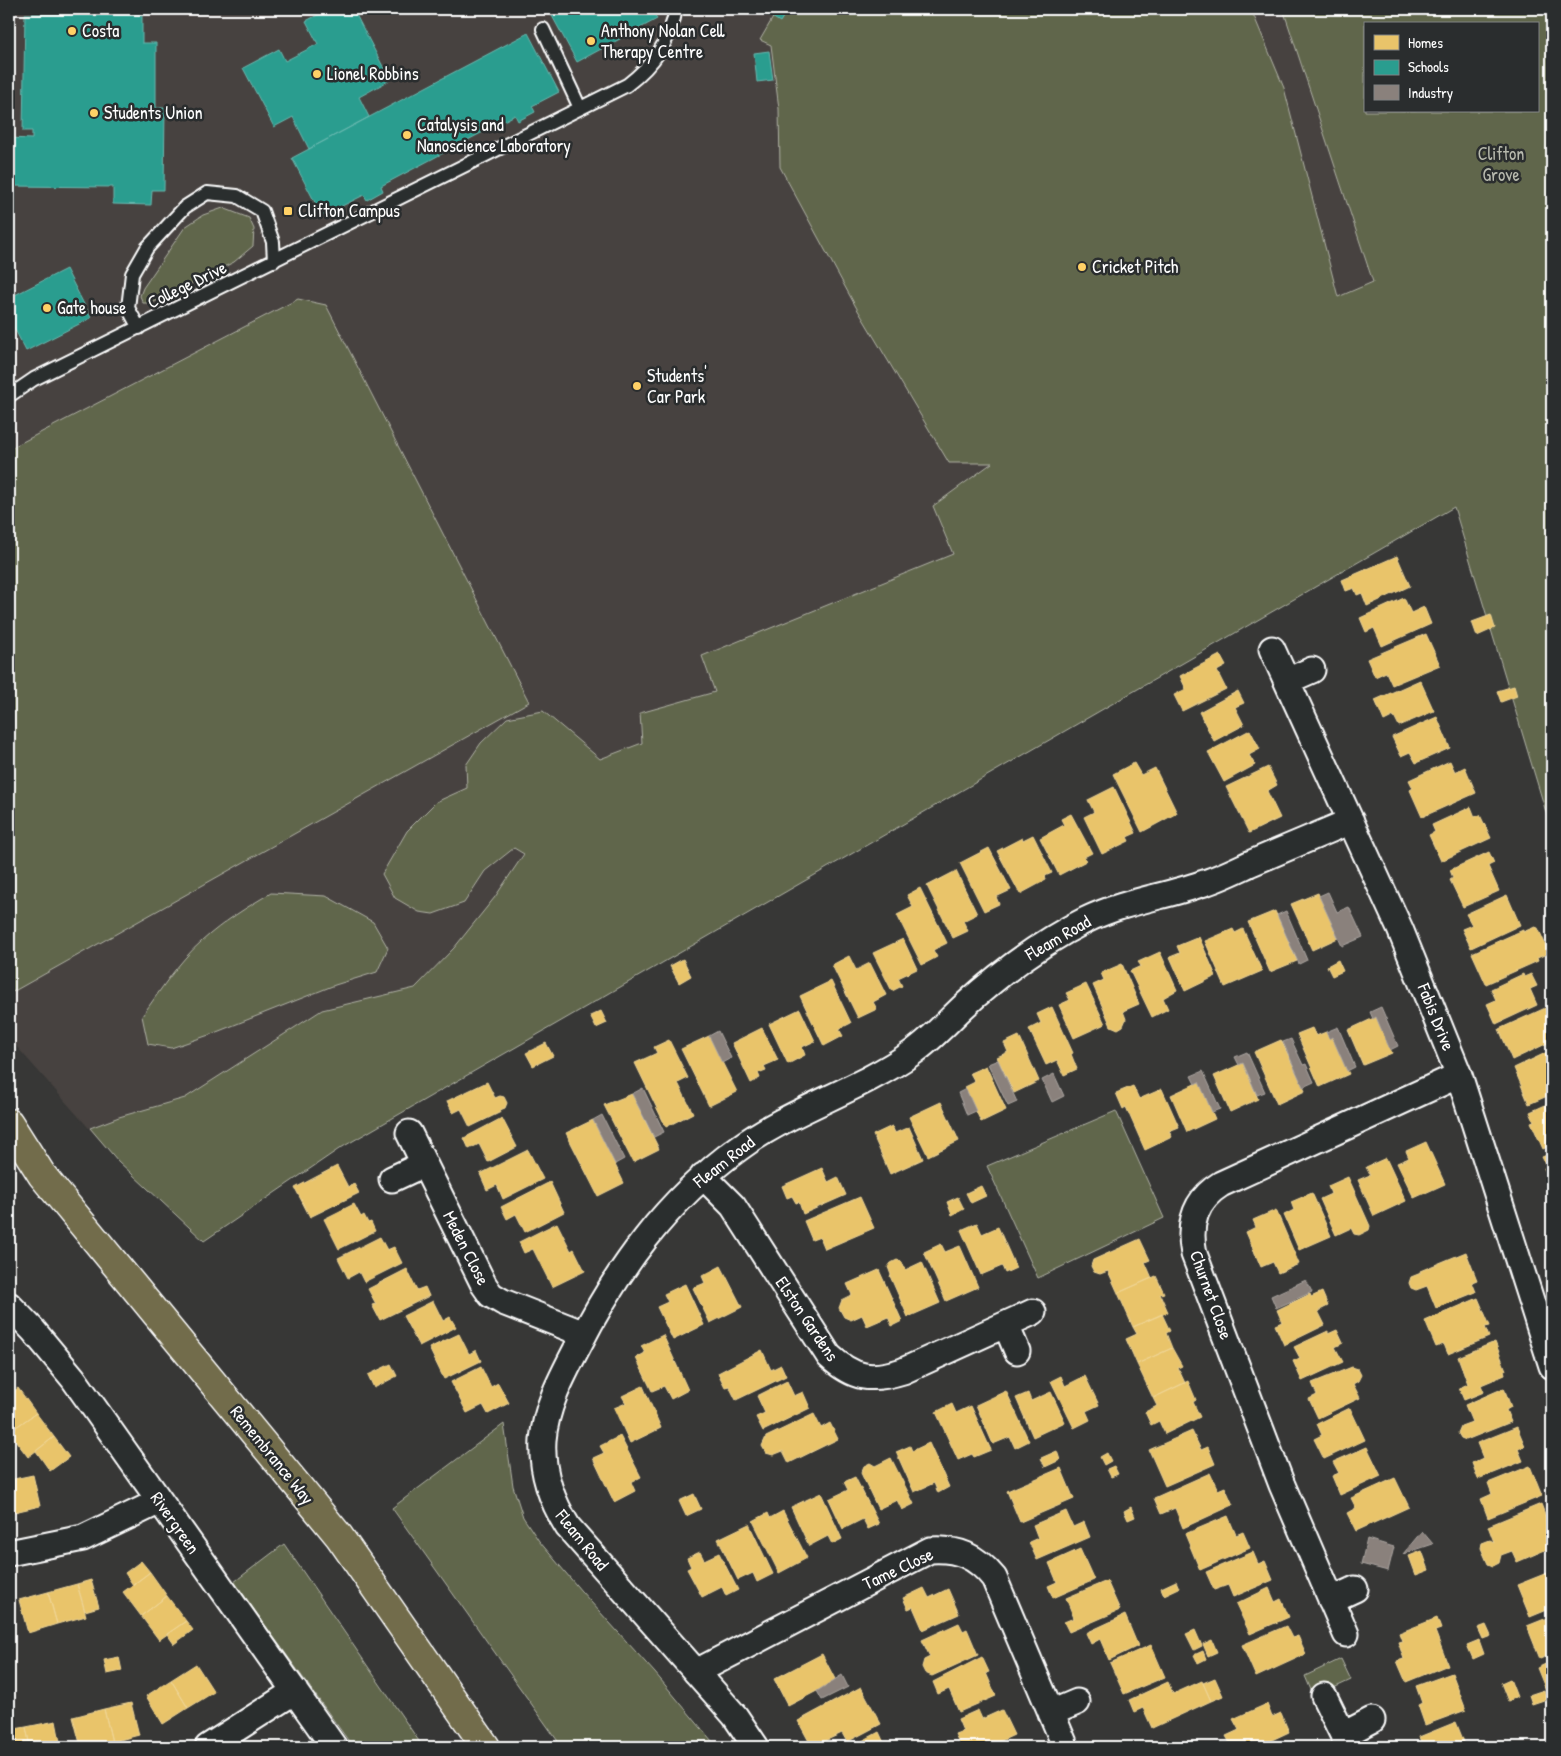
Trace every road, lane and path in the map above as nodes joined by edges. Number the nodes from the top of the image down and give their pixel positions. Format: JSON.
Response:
{"nodes":[{"id":1,"x":676,"y":9,"type":"edge"},
{"id":2,"x":543,"y":29,"type":"dead end"},
{"id":3,"x":580,"y":108,"type":"junction"},
{"id":4,"x":274,"y":261,"type":"junction"},
{"id":5,"x":139,"y":328,"type":"junction"},
{"id":6,"x":9,"y":396,"type":"edge"},
{"id":7,"x":1272,"y":649,"type":"dead end"},
{"id":8,"x":1312,"y":670,"type":"dead end"},
{"id":9,"x":1286,"y":682,"type":"junction"},
{"id":10,"x":1350,"y":821,"type":"junction"},
{"id":11,"x":1459,"y":1074,"type":"junction"},
{"id":12,"x":9,"y":1123,"type":"edge"},
{"id":13,"x":409,"y":1133,"type":"dead end"},
{"id":14,"x":9,"y":1148,"type":"edge"},
{"id":15,"x":424,"y":1164,"type":"junction"},
{"id":16,"x":42,"y":1176,"type":"junction"},
{"id":17,"x":703,"y":1176,"type":"junction"},
{"id":18,"x":392,"y":1180,"type":"dead end"},
{"id":19,"x":9,"y":1305,"type":"edge"},
{"id":20,"x":1033,"y":1312,"type":"dead end"},
{"id":21,"x":1006,"y":1325,"type":"junction"},
{"id":22,"x":584,"y":1334,"type":"junction"},
{"id":23,"x":1017,"y":1351,"type":"dead end"},
{"id":24,"x":1552,"y":1366,"type":"edge"},
{"id":25,"x":160,"y":1501,"type":"junction"},
{"id":26,"x":9,"y":1553,"type":"edge"},
{"id":27,"x":1355,"y":1589,"type":"dead end"},
{"id":28,"x":1331,"y":1600,"type":"junction"},
{"id":29,"x":1346,"y":1634,"type":"dead end"},
{"id":30,"x":696,"y":1672,"type":"junction"},
{"id":31,"x":295,"y":1691,"type":"junction"},
{"id":32,"x":1324,"y":1696,"type":"dead end"},
{"id":33,"x":1077,"y":1702,"type":"dead end"},
{"id":34,"x":1051,"y":1713,"type":"junction"},
{"id":35,"x":1372,"y":1720,"type":"dead end"},
{"id":36,"x":1346,"y":1741,"type":"edge"},
{"id":37,"x":1064,"y":1743,"type":"dead end"},
{"id":38,"x":208,"y":1747,"type":"edge"},
{"id":39,"x":334,"y":1747,"type":"edge"},
{"id":40,"x":486,"y":1747,"type":"edge"},
{"id":41,"x":756,"y":1747,"type":"edge"}],
"edges":[{"from":1,"to":3,"type":"lane","name":"College Drive"},
{"from":2,"to":3,"type":"lane"},
{"from":3,"to":4,"type":"lane","name":"College Drive"},
{"from":4,"to":5,"type":"lane","name":"College Drive"},
{"from":4,"to":5,"type":"lane"},
{"from":5,"to":6,"type":"lane","name":"College Drive"},
{"from":7,"to":9,"type":"street","name":"Fabis Drive"},
{"from":8,"to":9,"type":"street"},
{"from":9,"to":10,"type":"street","name":"Fabis Drive"},
{"from":10,"to":11,"type":"street","name":"Fabis Drive"},
{"from":10,"to":17,"type":"street","name":"Fleam Road"},
{"from":11,"to":24,"type":"street","name":"Fabis Drive"},
{"from":11,"to":28,"type":"street","name":"Churnet Close"},
{"from":12,"to":16,"type":"highway","name":"Remembrance Way"},
{"from":13,"to":15,"type":"street","name":"Meden Close"},
{"from":14,"to":16,"type":"highway","name":"Remembrance Way"},
{"from":15,"to":18,"type":"street"},
{"from":15,"to":22,"type":"street","name":"Meden Close"},
{"from":16,"to":40,"type":"highway","name":"Remembrance Way"},
{"from":17,"to":21,"type":"street","name":"Elston Gardens"},
{"from":17,"to":22,"type":"street","name":"Fleam Road"},
{"from":19,"to":25,"type":"street","name":"Rivergreen"},
{"from":20,"to":21,"type":"street","name":"Elston Gardens"},
{"from":21,"to":23,"type":"street"},
{"from":22,"to":30,"type":"street","name":"Fleam Road"},
{"from":25,"to":26,"type":"street"},
{"from":25,"to":31,"type":"street","name":"Rivergreen"},
{"from":27,"to":28,"type":"street"},
{"from":28,"to":29,"type":"street","name":"Churnet Close"},
{"from":30,"to":34,"type":"street","name":"Tame Close"},
{"from":30,"to":41,"type":"street","name":"Fleam Road"},
{"from":31,"to":38,"type":"street"},
{"from":31,"to":39,"type":"street","name":"Rivergreen"},
{"from":32,"to":36,"type":"street"},
{"from":33,"to":34,"type":"street"},
{"from":34,"to":37,"type":"street","name":"Tame Close"},
{"from":35,"to":36,"type":"street"}]}
